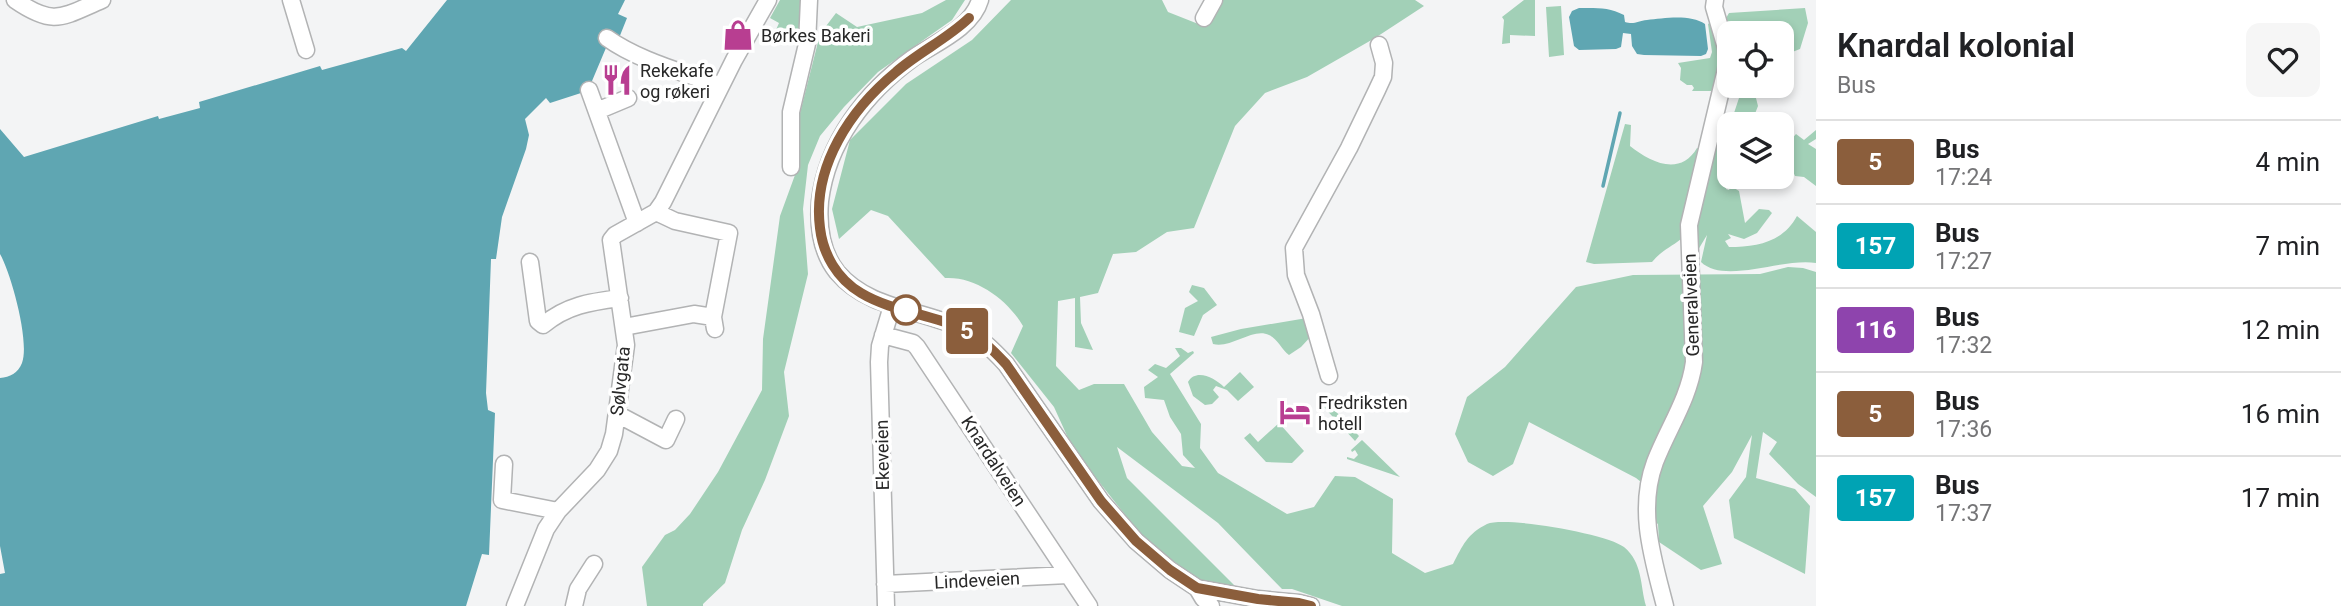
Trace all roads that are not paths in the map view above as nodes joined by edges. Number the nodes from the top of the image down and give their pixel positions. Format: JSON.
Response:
{"nodes":[{"id":1,"x":15,"y":0,"type":"edge"},
{"id":2,"x":102,"y":0,"type":"edge"},
{"id":3,"x":291,"y":0,"type":"edge"},
{"id":4,"x":768,"y":0,"type":"edge"},
{"id":5,"x":809,"y":0,"type":"edge"},
{"id":6,"x":980,"y":0,"type":"edge"},
{"id":7,"x":1213,"y":0,"type":"edge"},
{"id":8,"x":1715,"y":0,"type":"edge"},
{"id":9,"x":1204,"y":18,"type":"dead end"},
{"id":10,"x":607,"y":37,"type":"dead end"},
{"id":11,"x":1379,"y":45,"type":"dead end"},
{"id":12,"x":306,"y":50,"type":"dead end"},
{"id":13,"x":720,"y":86,"type":"junction"},
{"id":14,"x":589,"y":90,"type":"dead end"},
{"id":15,"x":628,"y":98,"type":"dead end"},
{"id":16,"x":597,"y":111,"type":"junction"},
{"id":17,"x":791,"y":167,"type":"dead end"},
{"id":18,"x":656,"y":212,"type":"junction"},
{"id":19,"x":637,"y":223,"type":"junction"},
{"id":20,"x":530,"y":262,"type":"dead end"},
{"id":21,"x":620,"y":298,"type":"junction"},
{"id":22,"x":891,"y":306,"type":"junction"},
{"id":23,"x":624,"y":327,"type":"junction"},
{"id":24,"x":883,"y":335,"type":"junction"},
{"id":25,"x":1329,"y":376,"type":"dead end"},
{"id":26,"x":617,"y":414,"type":"junction"},
{"id":27,"x":676,"y":419,"type":"dead end"},
{"id":28,"x":503,"y":464,"type":"dead end"},
{"id":29,"x":558,"y":511,"type":"junction"},
{"id":30,"x":594,"y":564,"type":"dead end"},
{"id":31,"x":1068,"y":575,"type":"junction"},
{"id":32,"x":885,"y":584,"type":"junction"},
{"id":33,"x":1197,"y":588,"type":"junction"},
{"id":34,"x":515,"y":606,"type":"edge"},
{"id":35,"x":574,"y":606,"type":"edge"},
{"id":36,"x":886,"y":606,"type":"edge"},
{"id":37,"x":1089,"y":606,"type":"edge"},
{"id":38,"x":1211,"y":606,"type":"edge"},
{"id":39,"x":1311,"y":606,"type":"edge"},
{"id":40,"x":1665,"y":606,"type":"edge"}],
"edges":[{"from":1,"to":2,"type":"street"},
{"from":3,"to":12,"type":"street"},
{"from":4,"to":13,"type":"street"},
{"from":5,"to":17,"type":"street"},
{"from":6,"to":22,"type":"street"},
{"from":7,"to":9,"type":"street"},
{"from":8,"to":40,"type":"street","name":"Generalveien"},
{"from":10,"to":13,"type":"street"},
{"from":11,"to":25,"type":"street"},
{"from":13,"to":18,"type":"street"},
{"from":14,"to":16,"type":"street"},
{"from":15,"to":16,"type":"street"},
{"from":16,"to":19,"type":"street"},
{"from":18,"to":19,"type":"street"},
{"from":18,"to":23,"type":"street"},
{"from":19,"to":21,"type":"street","name":"Sølvgata"},
{"from":20,"to":21,"type":"street"},
{"from":21,"to":23,"type":"street","name":"Sølvgata"},
{"from":22,"to":24,"type":"street","name":"Ekeveien"},
{"from":22,"to":33,"type":"street"},
{"from":23,"to":26,"type":"street","name":"Sølvgata"},
{"from":24,"to":31,"type":"street","name":"Knardalveien"},
{"from":24,"to":32,"type":"street","name":"Ekeveien"},
{"from":26,"to":27,"type":"street"},
{"from":26,"to":29,"type":"street","name":"Sølvgata"},
{"from":28,"to":29,"type":"street"},
{"from":29,"to":34,"type":"street"},
{"from":30,"to":35,"type":"street"},
{"from":31,"to":32,"type":"street","name":"Lindeveien"},
{"from":31,"to":37,"type":"street","name":"Knardalveien"},
{"from":32,"to":36,"type":"street","name":"Ekeveien"},
{"from":33,"to":38,"type":"street"},
{"from":33,"to":39,"type":"street"}]}
